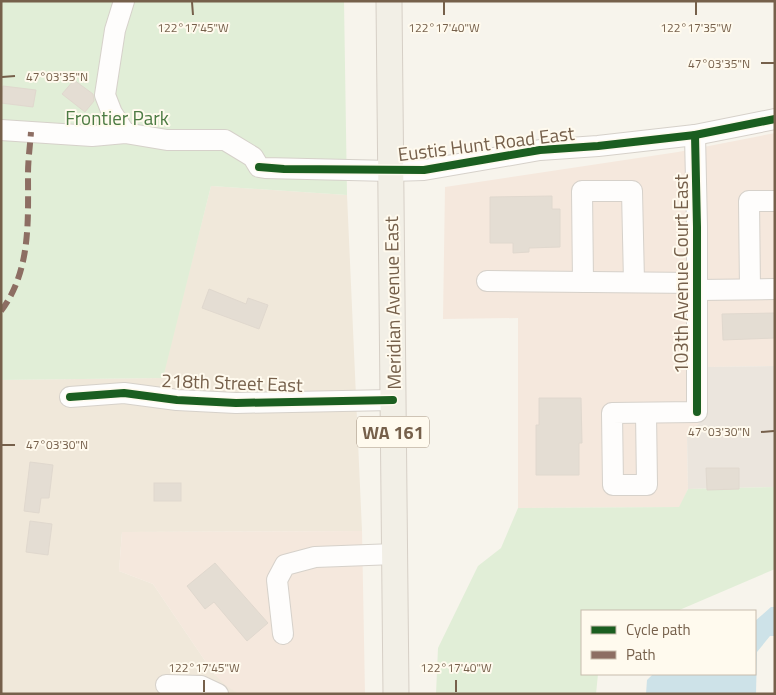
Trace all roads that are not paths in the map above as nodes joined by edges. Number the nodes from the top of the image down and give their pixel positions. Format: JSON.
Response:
{"nodes":[{"id":1,"x":124,"y":1,"type":"edge"},
{"id":2,"x":389,"y":1,"type":"edge"},
{"id":3,"x":775,"y":119,"type":"edge"},
{"id":4,"x":1,"y":130,"type":"edge"},
{"id":5,"x":125,"y":133,"type":"junction"},
{"id":6,"x":694,"y":135,"type":"junction"},
{"id":7,"x":391,"y":171,"type":"junction"},
{"id":8,"x":775,"y":201,"type":"edge"},
{"id":9,"x":487,"y":281,"type":"dead end"},
{"id":10,"x":583,"y":282,"type":"junction"},
{"id":11,"x":634,"y":282,"type":"junction"},
{"id":12,"x":697,"y":286,"type":"junction"},
{"id":13,"x":750,"y":289,"type":"junction"},
{"id":14,"x":775,"y":289,"type":"edge"},
{"id":15,"x":70,"y":396,"type":"dead end"},
{"id":16,"x":393,"y":400,"type":"junction"},
{"id":17,"x":646,"y":413,"type":"dead end"},
{"id":18,"x":395,"y":554,"type":"junction"},
{"id":19,"x":283,"y":634,"type":"dead end"},
{"id":20,"x":166,"y":685,"type":"dead end"},
{"id":21,"x":218,"y":694,"type":"edge"},
{"id":22,"x":396,"y":694,"type":"edge"}],
"edges":[{"from":1,"to":5,"type":"street"},
{"from":2,"to":7,"type":"main road","name":"Meridian Avenue East","number":"WA 161"},
{"from":3,"to":6,"type":"street","name":"Eustis Hunt Road East"},
{"from":4,"to":5,"type":"street"},
{"from":5,"to":7,"type":"street","name":"Eustis Hunt Road East"},
{"from":6,"to":7,"type":"street","name":"Eustis Hunt Road East"},
{"from":6,"to":12,"type":"street","name":"103th Avenue Court East"},
{"from":7,"to":16,"type":"main road","name":"Meridian Avenue East","number":"WA 161"},
{"from":8,"to":13,"type":"street"},
{"from":9,"to":10,"type":"street"},
{"from":10,"to":11,"type":"street"},
{"from":10,"to":11,"type":"street"},
{"from":11,"to":12,"type":"street"},
{"from":12,"to":13,"type":"street"},
{"from":12,"to":17,"type":"street","name":"103th Avenue Court East"},
{"from":13,"to":14,"type":"street"},
{"from":15,"to":16,"type":"street","name":"218th Street East"},
{"from":16,"to":18,"type":"main road","name":"Meridian Avenue East","number":"WA 161"},
{"from":18,"to":19,"type":"street"},
{"from":18,"to":22,"type":"main road","name":"Meridian Avenue East","number":"WA 161"},
{"from":20,"to":21,"type":"street"}]}
